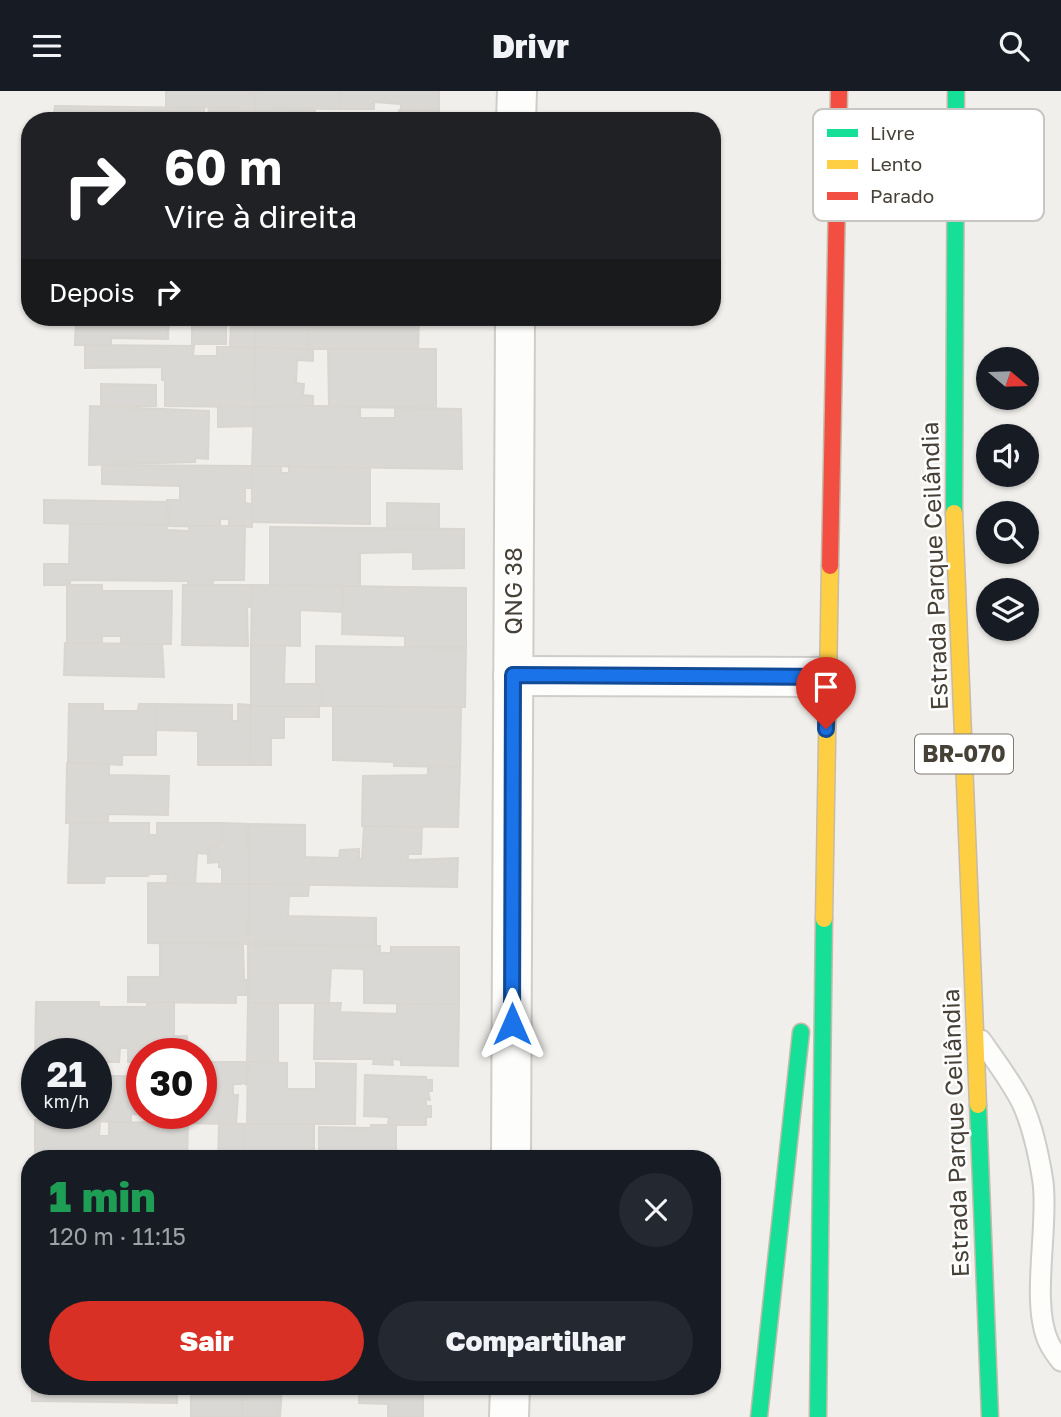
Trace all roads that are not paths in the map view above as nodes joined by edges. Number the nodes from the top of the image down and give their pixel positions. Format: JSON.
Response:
{"nodes":[{"id":1,"x":516,"y":91,"type":"edge"},
{"id":2,"x":839,"y":91,"type":"edge"},
{"id":3,"x":956,"y":91,"type":"edge"},
{"id":4,"x":839,"y":109,"type":"edge"},
{"id":5,"x":956,"y":109,"type":"edge"},
{"id":6,"x":516,"y":112,"type":"edge"},
{"id":7,"x":836,"y":221,"type":"edge"},
{"id":8,"x":955,"y":221,"type":"edge"},
{"id":9,"x":515,"y":326,"type":"edge"},
{"id":10,"x":513,"y":675,"type":"junction"},
{"id":11,"x":827,"y":677,"type":"junction"},
{"id":12,"x":825,"y":807,"type":"junction"},
{"id":13,"x":807,"y":974,"type":"dead end"},
{"id":14,"x":803,"y":1015,"type":"dead end"},
{"id":15,"x":975,"y":1030,"type":"junction"},
{"id":16,"x":511,"y":1150,"type":"edge"},
{"id":17,"x":1061,"y":1361,"type":"edge"},
{"id":18,"x":510,"y":1395,"type":"edge"},
{"id":19,"x":509,"y":1417,"type":"edge"},
{"id":20,"x":759,"y":1417,"type":"edge"},
{"id":21,"x":818,"y":1417,"type":"edge"},
{"id":22,"x":990,"y":1417,"type":"edge"}],
"edges":[{"from":1,"to":6,"type":"street"},
{"from":2,"to":4,"type":"highway"},
{"from":3,"to":5,"type":"highway","name":"Estrada Parque Ceilândia","number":"BR-070"},
{"from":7,"to":11,"type":"highway"},
{"from":8,"to":15,"type":"highway","name":"Estrada Parque Ceilândia","number":"BR-070"},
{"from":9,"to":10,"type":"street","name":"QNG 38"},
{"from":10,"to":11,"type":"street"},
{"from":10,"to":16,"type":"street","name":"QNG 38"},
{"from":11,"to":12,"type":"highway"},
{"from":12,"to":13,"type":"highway"},
{"from":12,"to":21,"type":"highway"},
{"from":14,"to":20,"type":"highway"},
{"from":15,"to":17,"type":"lane"},
{"from":15,"to":22,"type":"highway","name":"Estrada Parque Ceilândia","number":"BR-070"},
{"from":18,"to":19,"type":"street"}]}
